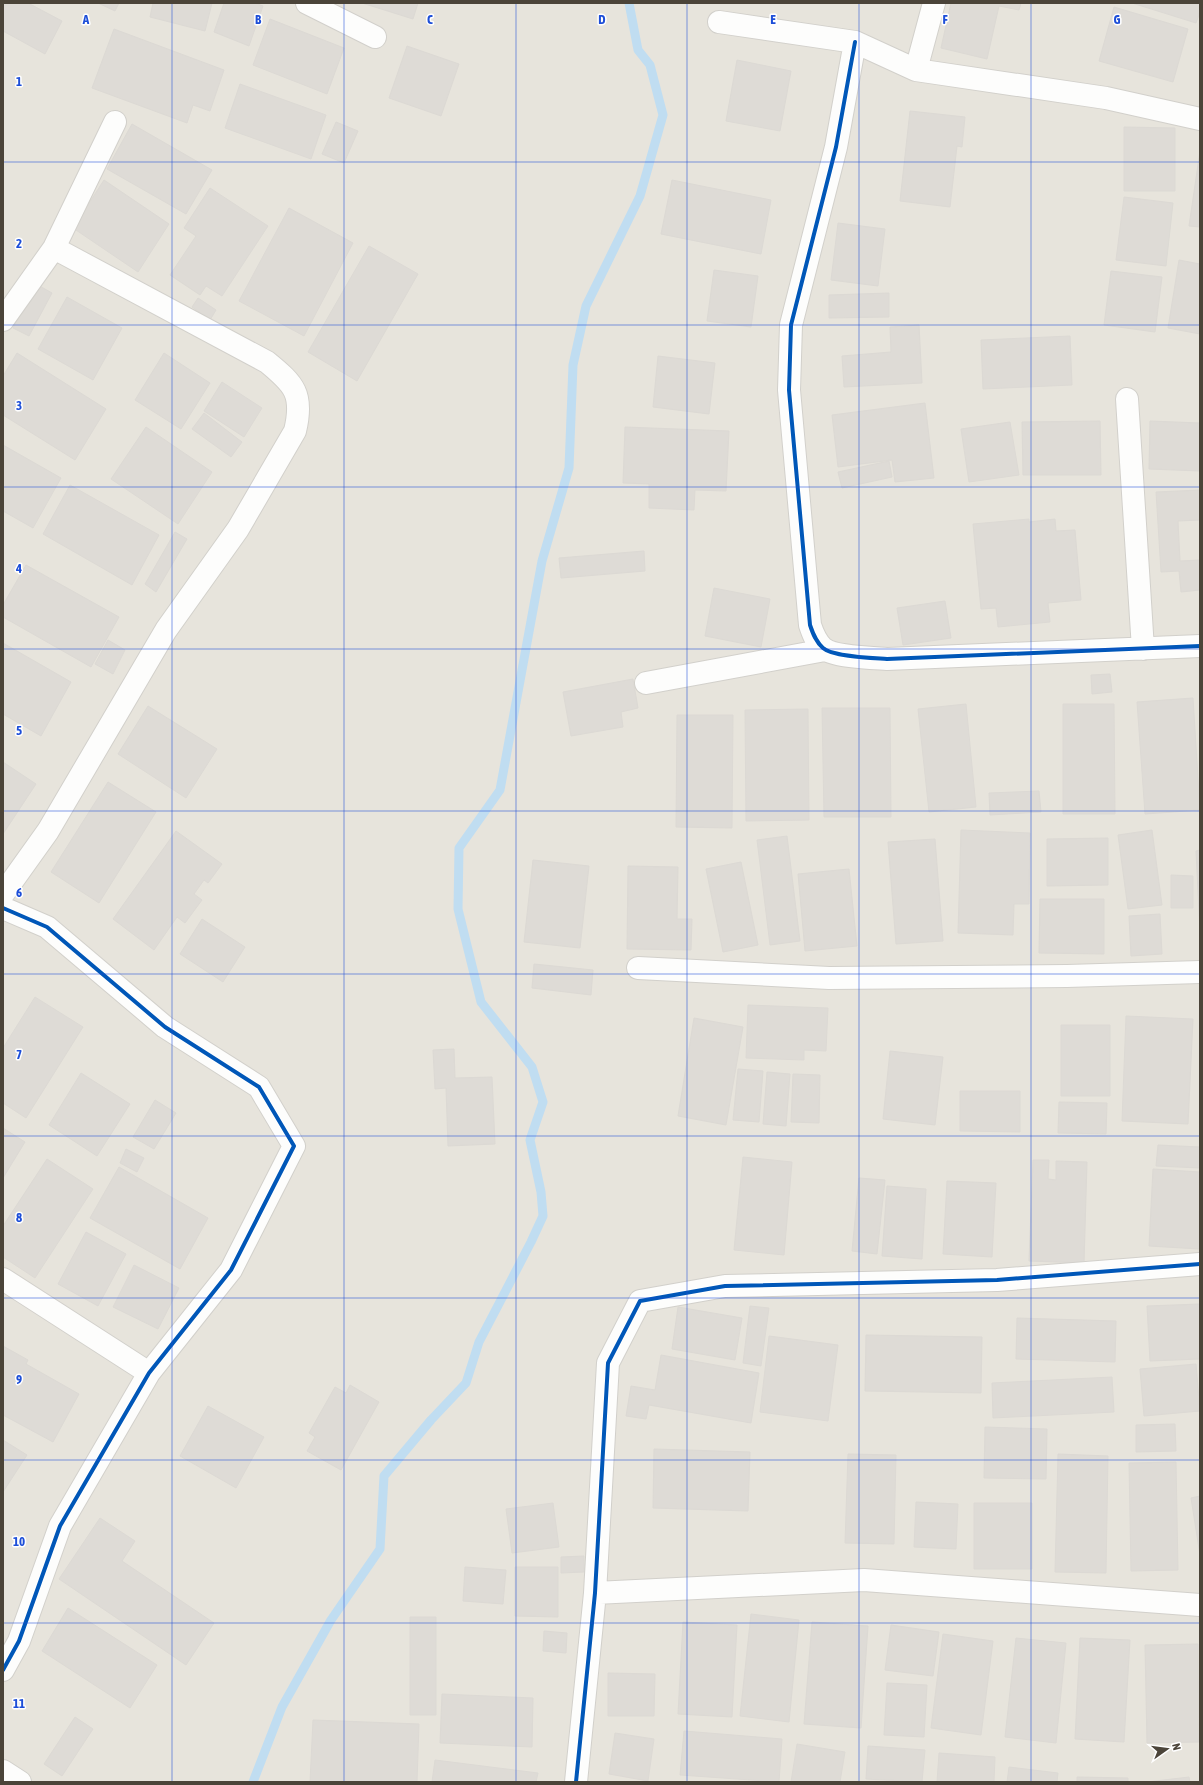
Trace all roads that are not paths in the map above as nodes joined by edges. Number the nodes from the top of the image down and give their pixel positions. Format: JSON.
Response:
{"nodes":[{"id":1,"x":307,"y":3,"type":"edge"},
{"id":2,"x":934,"y":3,"type":"edge"},
{"id":3,"x":719,"y":22,"type":"dead end"},
{"id":4,"x":375,"y":37,"type":"dead end"},
{"id":5,"x":855,"y":42,"type":"junction"},
{"id":6,"x":916,"y":70,"type":"junction"},
{"id":7,"x":1200,"y":119,"type":"edge"},
{"id":8,"x":114,"y":122,"type":"dead end"},
{"id":9,"x":54,"y":248,"type":"junction"},
{"id":10,"x":3,"y":320,"type":"edge"},
{"id":11,"x":1127,"y":399,"type":"dead end"},
{"id":12,"x":1200,"y":646,"type":"edge"},
{"id":13,"x":1143,"y":649,"type":"junction"},
{"id":14,"x":825,"y":650,"type":"junction"},
{"id":15,"x":646,"y":683,"type":"dead end"},
{"id":16,"x":3,"y":894,"type":"edge"},
{"id":17,"x":3,"y":908,"type":"edge"},
{"id":18,"x":638,"y":968,"type":"dead end"},
{"id":19,"x":1200,"y":972,"type":"edge"},
{"id":20,"x":1200,"y":1264,"type":"edge"},
{"id":21,"x":3,"y":1278,"type":"edge"},
{"id":22,"x":149,"y":1373,"type":"junction"},
{"id":23,"x":594,"y":1593,"type":"junction"},
{"id":24,"x":1200,"y":1605,"type":"edge"},
{"id":25,"x":3,"y":1670,"type":"edge"},
{"id":26,"x":3,"y":1772,"type":"edge"},
{"id":27,"x":20,"y":1782,"type":"edge"},
{"id":28,"x":576,"y":1782,"type":"edge"}],
"edges":[{"from":1,"to":4,"type":"street"},
{"from":2,"to":6,"type":"street"},
{"from":3,"to":5,"type":"street"},
{"from":5,"to":6,"type":"street"},
{"from":5,"to":14,"type":"street"},
{"from":6,"to":7,"type":"street"},
{"from":8,"to":9,"type":"street"},
{"from":9,"to":10,"type":"street"},
{"from":9,"to":16,"type":"street"},
{"from":11,"to":13,"type":"street"},
{"from":12,"to":13,"type":"street"},
{"from":13,"to":14,"type":"street"},
{"from":14,"to":15,"type":"street"},
{"from":17,"to":22,"type":"street"},
{"from":18,"to":19,"type":"street"},
{"from":20,"to":23,"type":"street"},
{"from":21,"to":22,"type":"street"},
{"from":22,"to":25,"type":"street"},
{"from":23,"to":24,"type":"street"},
{"from":23,"to":28,"type":"street"},
{"from":26,"to":27,"type":"street"}]}
